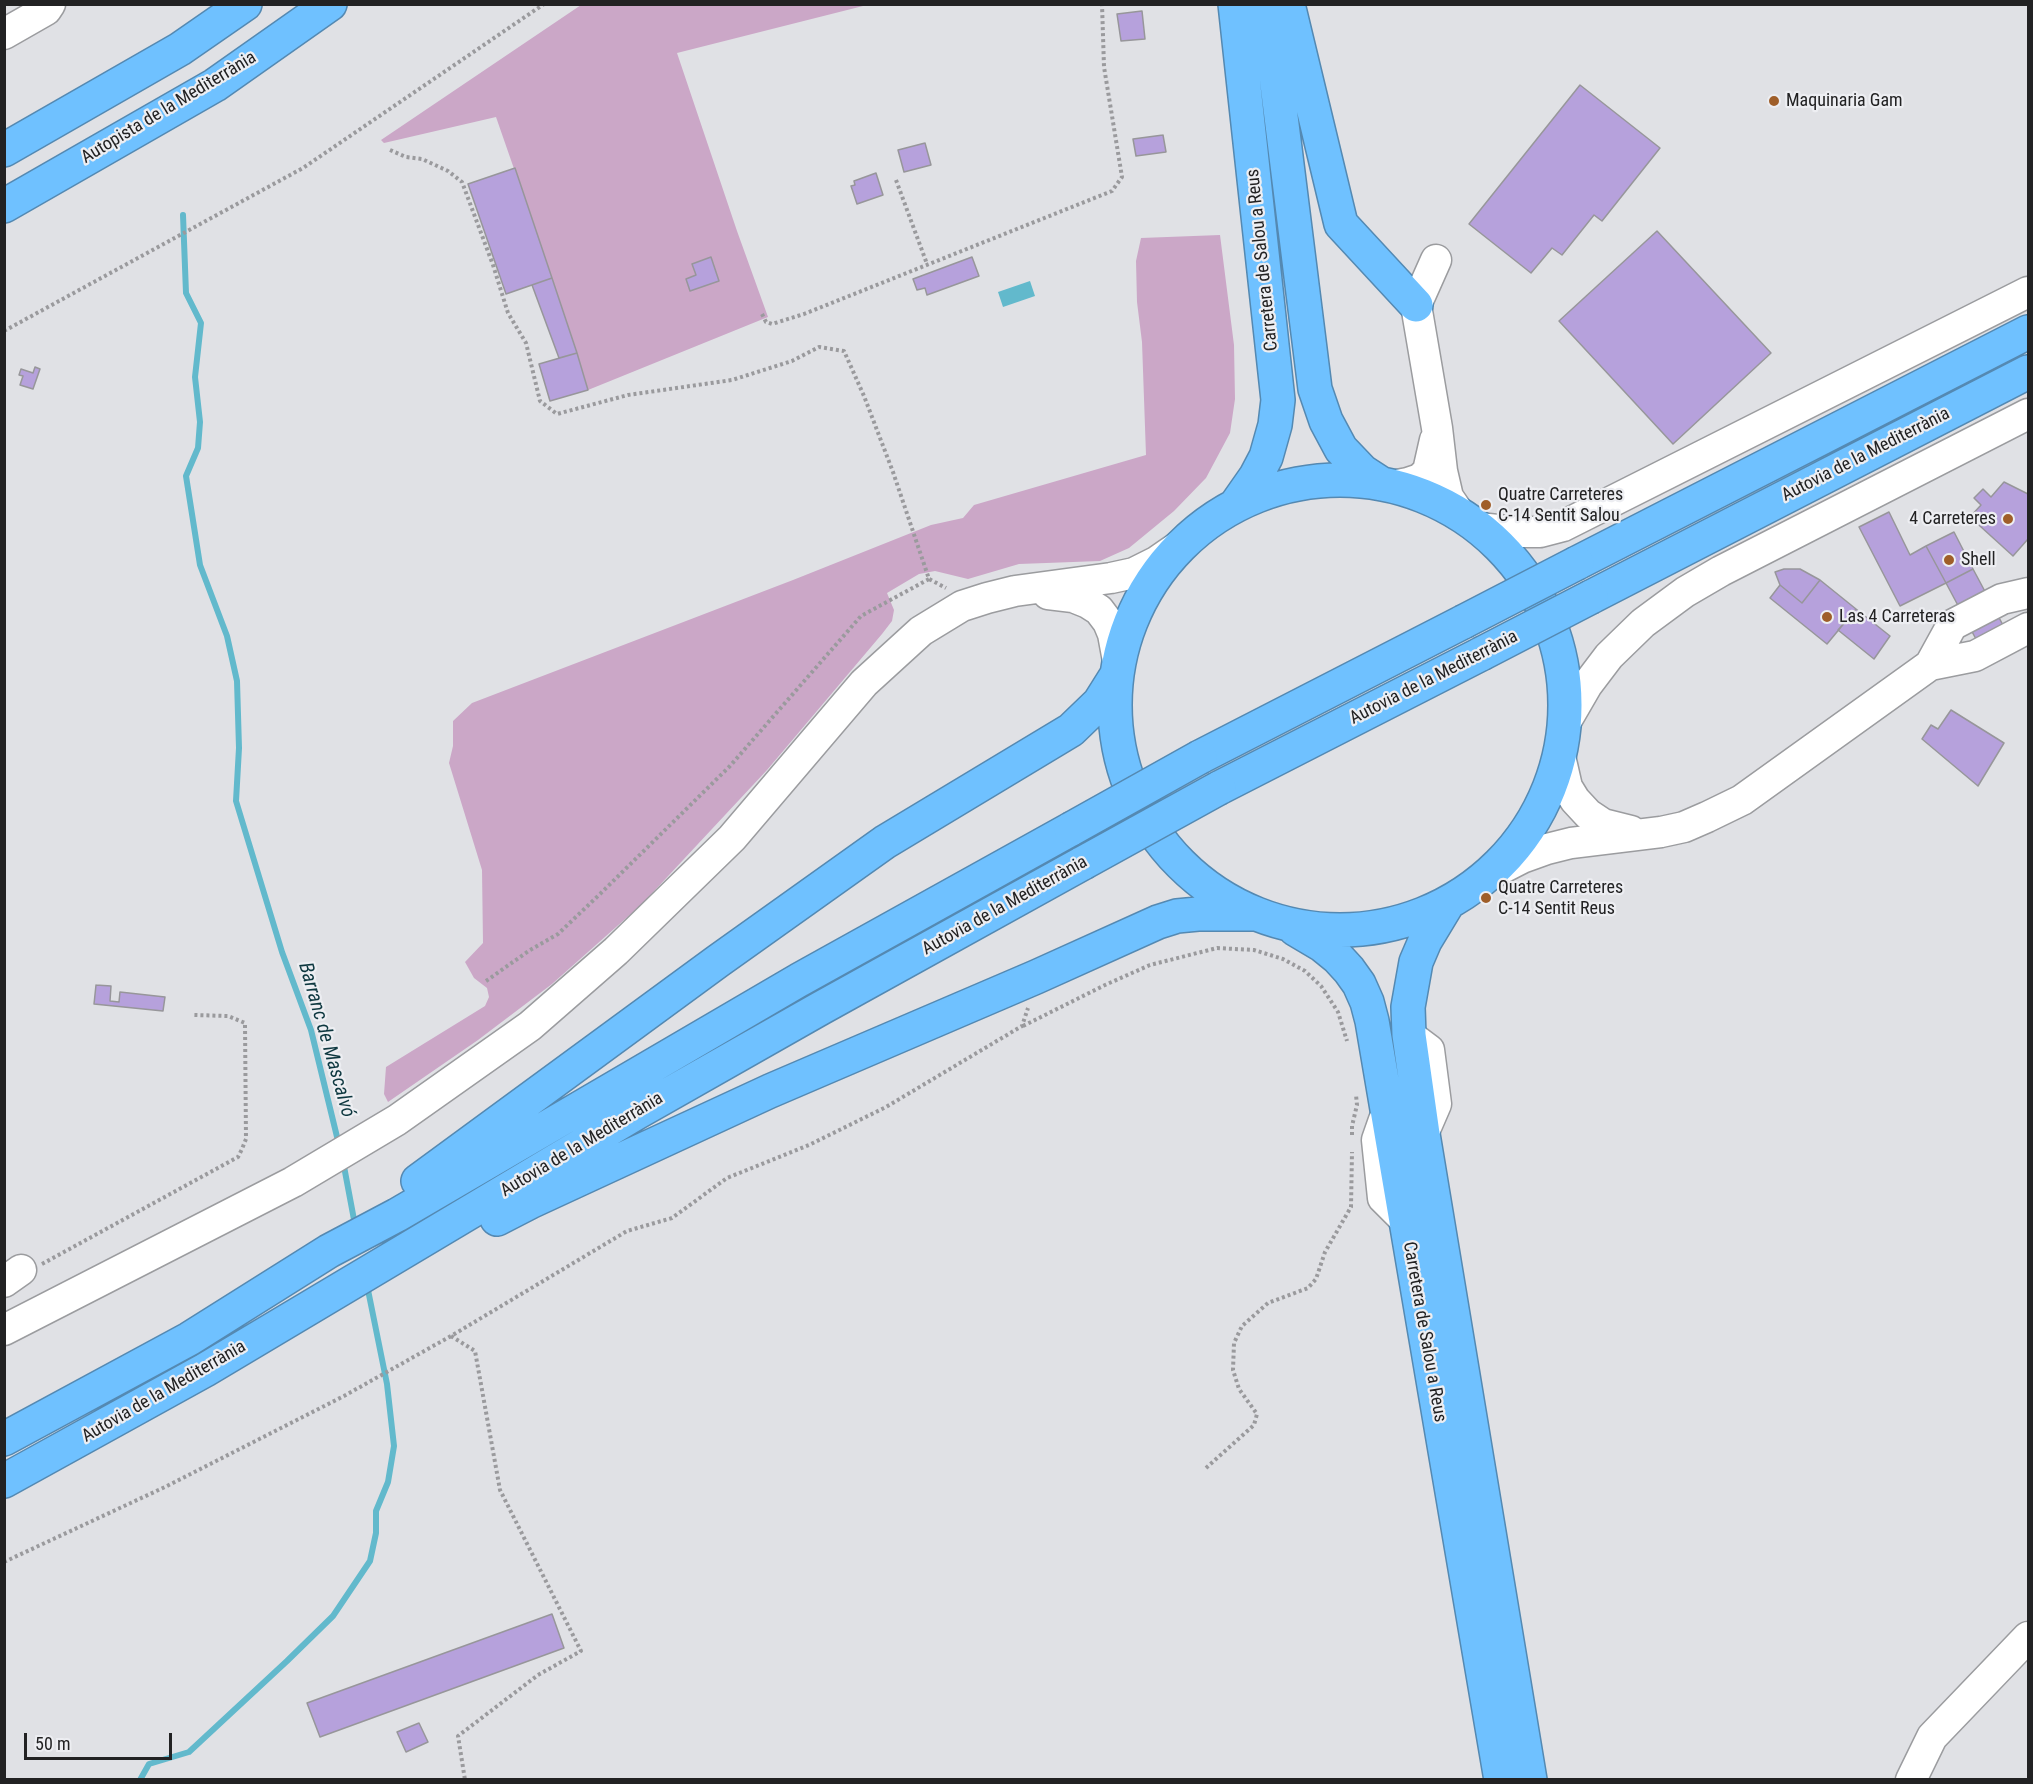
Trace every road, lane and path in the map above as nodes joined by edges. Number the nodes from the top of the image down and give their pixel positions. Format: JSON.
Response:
{"nodes":[{"id":1,"x":50,"y":4,"type":"edge"},
{"id":2,"x":245,"y":4,"type":"edge"},
{"id":3,"x":330,"y":4,"type":"edge"},
{"id":4,"x":544,"y":4,"type":"edge"},
{"id":5,"x":1102,"y":4,"type":"edge"},
{"id":6,"x":1235,"y":4,"type":"edge"},
{"id":7,"x":1267,"y":4,"type":"edge"},
{"id":8,"x":1288,"y":4,"type":"edge"},
{"id":9,"x":4,"y":34,"type":"edge"},
{"id":10,"x":4,"y":150,"type":"edge"},
{"id":11,"x":390,"y":150,"type":"dead end"},
{"id":12,"x":896,"y":180,"type":"dead end"},
{"id":13,"x":4,"y":206,"type":"edge"},
{"id":14,"x":1436,"y":260,"type":"dead end"},
{"id":15,"x":927,"y":264,"type":"junction"},
{"id":16,"x":2028,"y":291,"type":"edge"},
{"id":17,"x":1416,"y":305,"type":"junction"},
{"id":18,"x":762,"y":314,"type":"dead end"},
{"id":19,"x":4,"y":331,"type":"edge"},
{"id":20,"x":2028,"y":332,"type":"edge"},
{"id":21,"x":2028,"y":372,"type":"edge"},
{"id":22,"x":2028,"y":414,"type":"edge"},
{"id":23,"x":1437,"y":428,"type":"junction"},
{"id":24,"x":1386,"y":485,"type":"junction"},
{"id":25,"x":1234,"y":506,"type":"junction"},
{"id":26,"x":1470,"y":522,"type":"junction"},
{"id":27,"x":1182,"y":544,"type":"junction"},
{"id":28,"x":928,"y":579,"type":"junction"},
{"id":29,"x":1015,"y":591,"type":"junction"},
{"id":30,"x":2028,"y":593,"type":"edge"},
{"id":31,"x":962,"y":606,"type":"junction"},
{"id":32,"x":2028,"y":628,"type":"edge"},
{"id":33,"x":1930,"y":665,"type":"junction"},
{"id":34,"x":1117,"y":668,"type":"junction"},
{"id":35,"x":1564,"y":723,"type":"junction"},
{"id":36,"x":1560,"y":756,"type":"junction"},
{"id":37,"x":1640,"y":833,"type":"junction"},
{"id":38,"x":1485,"y":877,"type":"junction"},
{"id":39,"x":1448,"y":903,"type":"junction"},
{"id":40,"x":1270,"y":919,"type":"junction"},
{"id":41,"x":1036,"y":977,"type":"junction"},
{"id":42,"x":486,"y":981,"type":"dead end"},
{"id":43,"x":195,"y":1015,"type":"dead end"},
{"id":44,"x":1023,"y":1026,"type":"junction"},
{"id":45,"x":1348,"y":1046,"type":"dead end"},
{"id":46,"x":1356,"y":1086,"type":"dead end"},
{"id":47,"x":1352,"y":1137,"type":"dead end"},
{"id":48,"x":1352,"y":1149,"type":"dead end"},
{"id":49,"x":396,"y":1206,"type":"junction"},
{"id":50,"x":22,"y":1272,"type":"edge"},
{"id":51,"x":366,"y":1277,"type":"junction"},
{"id":52,"x":7,"y":1319,"type":"edge"},
{"id":53,"x":451,"y":1336,"type":"junction"},
{"id":54,"x":4,"y":1439,"type":"edge"},
{"id":55,"x":1206,"y":1468,"type":"dead end"},
{"id":56,"x":4,"y":1481,"type":"edge"},
{"id":57,"x":4,"y":1562,"type":"edge"},
{"id":58,"x":2028,"y":1637,"type":"edge"},
{"id":59,"x":465,"y":1779,"type":"edge"},
{"id":60,"x":1501,"y":1779,"type":"edge"},
{"id":61,"x":1530,"y":1779,"type":"edge"},
{"id":62,"x":1911,"y":1779,"type":"edge"}],
"edges":[{"from":1,"to":9,"type":"street"},
{"from":2,"to":10,"type":"highway"},
{"from":3,"to":13,"type":"highway","name":"Autopista de la Mediterrània"},
{"from":4,"to":19,"type":"path"},
{"from":5,"to":15,"type":"path"},
{"from":6,"to":25,"type":"highway","name":"Carretera de Salou a Reus"},
{"from":7,"to":24,"type":"highway"},
{"from":8,"to":17,"type":"highway"},
{"from":11,"to":28,"type":"path"},
{"from":12,"to":15,"type":"path"},
{"from":14,"to":17,"type":"street"},
{"from":15,"to":18,"type":"path"},
{"from":16,"to":26,"type":"street"},
{"from":17,"to":23,"type":"street"},
{"from":20,"to":49,"type":"highway","name":"Autovia de la Mediterrània","bridge":true},
{"from":21,"to":51,"type":"highway","name":"Autovia de la Mediterrània","bridge":true},
{"from":22,"to":35,"type":"street"},
{"from":23,"to":24,"type":"street"},
{"from":23,"to":26,"type":"street"},
{"from":24,"to":25,"type":"highway"},
{"from":24,"to":26,"type":"highway"},
{"from":25,"to":27,"type":"highway"},
{"from":26,"to":35,"type":"highway"},
{"from":27,"to":29,"type":"street"},
{"from":27,"to":34,"type":"highway"},
{"from":28,"to":31,"type":"path"},
{"from":28,"to":42,"type":"path"},
{"from":29,"to":31,"type":"street"},
{"from":29,"to":34,"type":"street"},
{"from":30,"to":33,"type":"street"},
{"from":31,"to":52,"type":"street"},
{"from":32,"to":33,"type":"street"},
{"from":33,"to":37,"type":"street"},
{"from":34,"to":40,"type":"highway"},
{"from":34,"to":49,"type":"highway"},
{"from":35,"to":36,"type":"highway"},
{"from":36,"to":37,"type":"street"},
{"from":36,"to":38,"type":"highway"},
{"from":37,"to":38,"type":"street"},
{"from":38,"to":39,"type":"highway"},
{"from":39,"to":40,"type":"highway"},
{"from":39,"to":61,"type":"highway"},
{"from":40,"to":41,"type":"highway"},
{"from":40,"to":60,"type":"highway","name":"Carretera de Salou a Reus"},
{"from":41,"to":44,"type":"path"},
{"from":41,"to":51,"type":"highway"},
{"from":43,"to":50,"type":"path"},
{"from":44,"to":45,"type":"path"},
{"from":44,"to":53,"type":"path"},
{"from":46,"to":47,"type":"path"},
{"from":48,"to":55,"type":"path"},
{"from":49,"to":54,"type":"highway","name":"Autovia de la Mediterrània"},
{"from":51,"to":56,"type":"highway","name":"Autovia de la Mediterrània"},
{"from":53,"to":57,"type":"path"},
{"from":53,"to":59,"type":"path"},
{"from":58,"to":62,"type":"street"}]}
